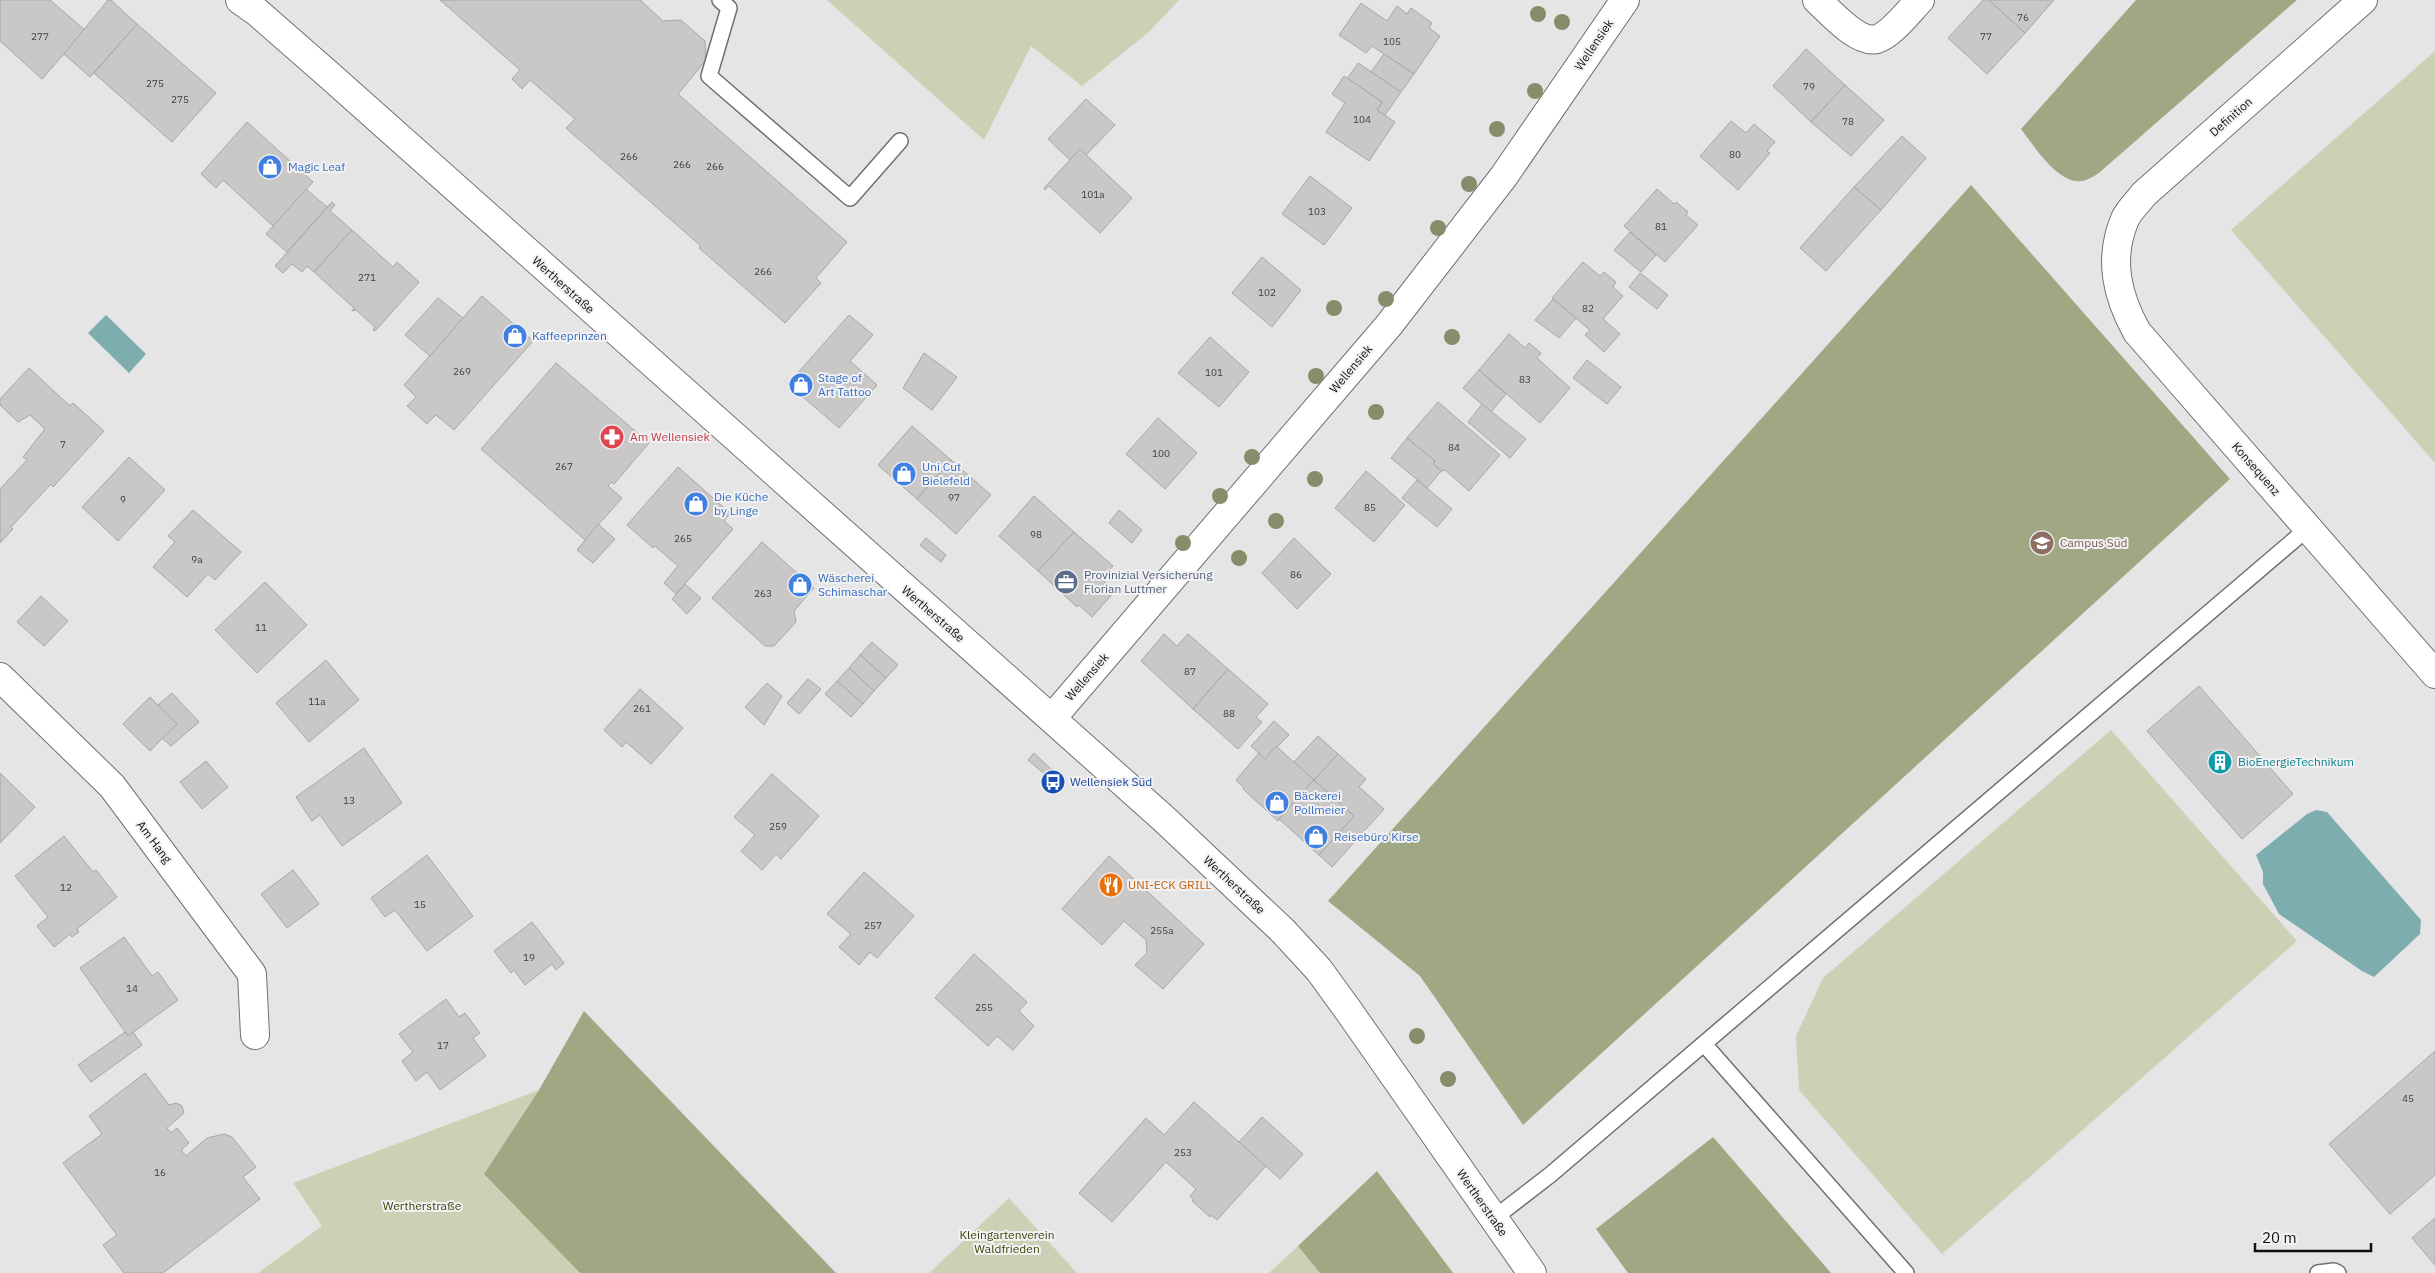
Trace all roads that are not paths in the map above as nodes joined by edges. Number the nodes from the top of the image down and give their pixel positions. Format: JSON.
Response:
{"nodes":[{"id":1,"x":240,"y":0,"type":"edge"},
{"id":2,"x":720,"y":0,"type":"edge"},
{"id":3,"x":1625,"y":0,"type":"edge"},
{"id":4,"x":1817,"y":0,"type":"edge"},
{"id":5,"x":1920,"y":0,"type":"edge"},
{"id":6,"x":2363,"y":0,"type":"edge"},
{"id":7,"x":900,"y":141,"type":"dead end"},
{"id":8,"x":2118,"y":246,"type":"joint"},
{"id":9,"x":2307,"y":529,"type":"junction"},
{"id":10,"x":2435,"y":674,"type":"edge"},
{"id":11,"x":0,"y":677,"type":"edge"},
{"id":12,"x":1052,"y":718,"type":"junction"},
{"id":13,"x":255,"y":1035,"type":"dead end"},
{"id":14,"x":1704,"y":1044,"type":"junction"},
{"id":15,"x":1493,"y":1219,"type":"junction"},
{"id":16,"x":1532,"y":1273,"type":"edge"},
{"id":17,"x":1906,"y":1273,"type":"edge"},
{"id":18,"x":2318,"y":1273,"type":"edge"},
{"id":19,"x":2338,"y":1273,"type":"edge"}],
"edges":[{"from":1,"to":12,"type":"street","name":"Wertherstraße"},
{"from":2,"to":7,"type":"lane"},
{"from":3,"to":12,"type":"street","name":"Wellensiek"},
{"from":4,"to":5,"type":"street"},
{"from":6,"to":8,"type":"street","name":"Definition"},
{"from":8,"to":9,"type":"street","name":"Konsequenz"},
{"from":9,"to":10,"type":"street","name":"Konsequenz"},
{"from":9,"to":14,"type":"lane"},
{"from":11,"to":13,"type":"street","name":"Am Hang"},
{"from":12,"to":15,"type":"street","name":"Wertherstraße"},
{"from":14,"to":15,"type":"lane"},
{"from":14,"to":17,"type":"lane"},
{"from":15,"to":16,"type":"street","name":"Wertherstraße"},
{"from":18,"to":19,"type":"lane"}]}
